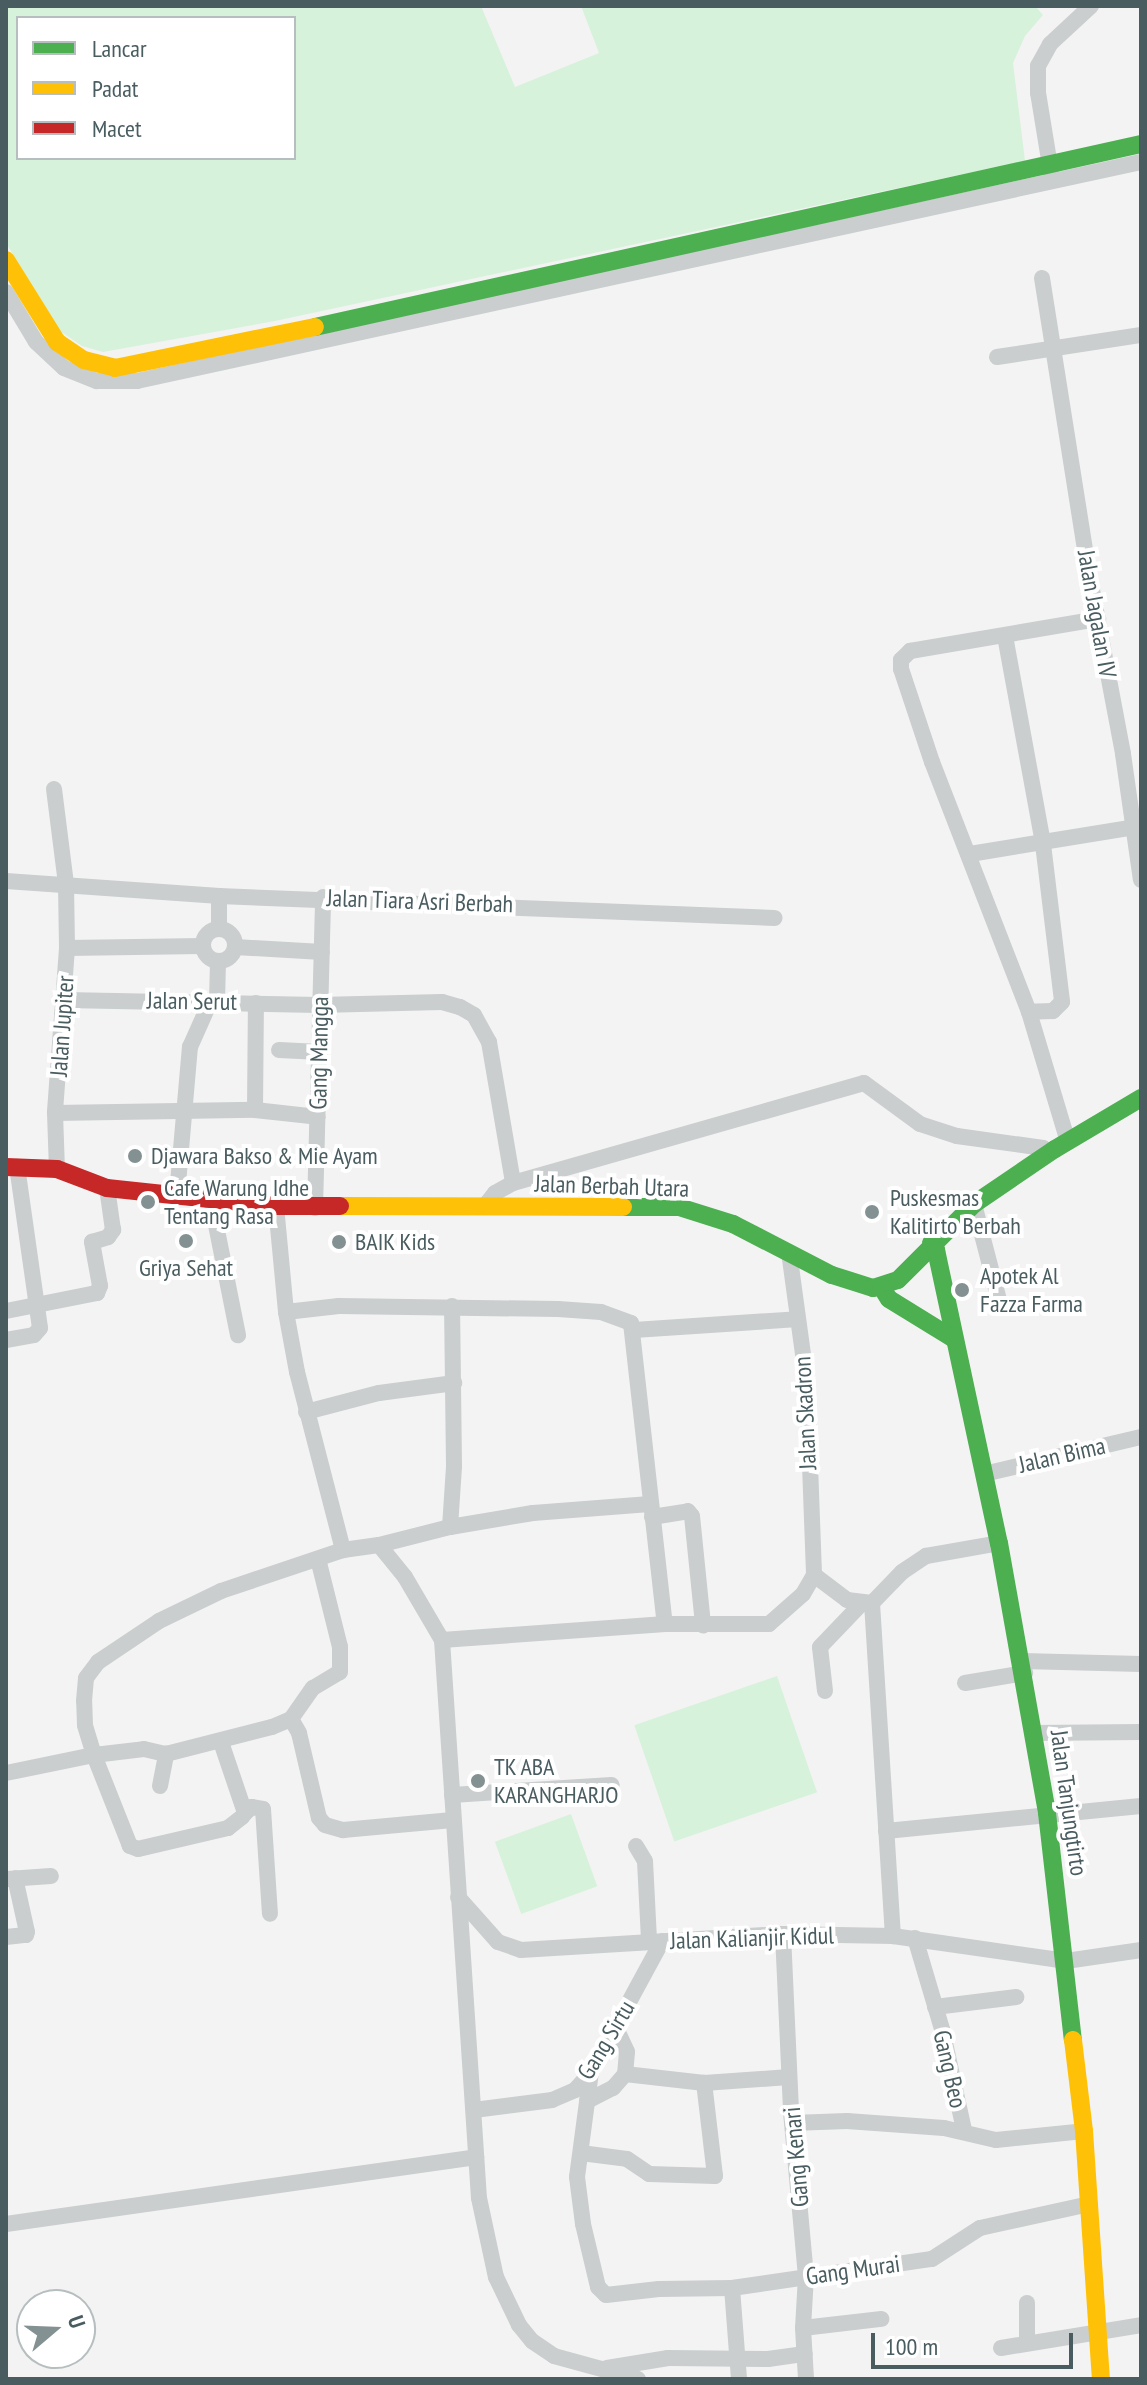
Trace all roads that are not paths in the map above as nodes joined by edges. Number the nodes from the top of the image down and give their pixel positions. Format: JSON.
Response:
{"nodes":[{"id":1,"x":1091,"y":6,"type":"edge"},
{"id":2,"x":1141,"y":144,"type":"edge"},
{"id":3,"x":1141,"y":162,"type":"edge"},
{"id":4,"x":1052,"y":174,"type":"junction"},
{"id":5,"x":731,"y":243,"type":"junction"},
{"id":6,"x":6,"y":260,"type":"edge"},
{"id":7,"x":1042,"y":278,"type":"dead end"},
{"id":8,"x":6,"y":292,"type":"edge"},
{"id":9,"x":1141,"y":335,"type":"edge"},
{"id":10,"x":1052,"y":348,"type":"junction"},
{"id":11,"x":997,"y":357,"type":"dead end"},
{"id":12,"x":1098,"y":619,"type":"junction"},
{"id":13,"x":1005,"y":636,"type":"junction"},
{"id":14,"x":54,"y":789,"type":"dead end"},
{"id":15,"x":1137,"y":827,"type":"edge"},
{"id":16,"x":1043,"y":844,"type":"junction"},
{"id":17,"x":970,"y":854,"type":"junction"},
{"id":18,"x":1141,"y":880,"type":"edge"},
{"id":19,"x":6,"y":881,"type":"edge"},
{"id":20,"x":66,"y":884,"type":"junction"},
{"id":21,"x":219,"y":896,"type":"junction"},
{"id":22,"x":323,"y":897,"type":"junction"},
{"id":23,"x":775,"y":918,"type":"dead end"},
{"id":24,"x":219,"y":929,"type":"junction"},
{"id":25,"x":203,"y":946,"type":"junction"},
{"id":26,"x":235,"y":947,"type":"junction"},
{"id":27,"x":67,"y":948,"type":"junction"},
{"id":28,"x":322,"y":952,"type":"junction"},
{"id":29,"x":218,"y":961,"type":"junction"},
{"id":30,"x":64,"y":1000,"type":"junction"},
{"id":31,"x":213,"y":1002,"type":"junction"},
{"id":32,"x":256,"y":1003,"type":"junction"},
{"id":33,"x":319,"y":1005,"type":"junction"},
{"id":34,"x":1029,"y":1012,"type":"junction"},
{"id":35,"x":279,"y":1050,"type":"dead end"},
{"id":36,"x":320,"y":1052,"type":"junction"},
{"id":37,"x":1141,"y":1098,"type":"edge"},
{"id":38,"x":255,"y":1110,"type":"junction"},
{"id":39,"x":183,"y":1111,"type":"junction"},
{"id":40,"x":55,"y":1113,"type":"junction"},
{"id":41,"x":318,"y":1117,"type":"junction"},
{"id":42,"x":1068,"y":1142,"type":"junction"},
{"id":43,"x":1049,"y":1153,"type":"junction"},
{"id":44,"x":12,"y":1167,"type":"edge"},
{"id":45,"x":57,"y":1169,"type":"junction"},
{"id":46,"x":513,"y":1183,"type":"junction"},
{"id":47,"x":107,"y":1188,"type":"junction"},
{"id":48,"x":177,"y":1195,"type":"junction"},
{"id":49,"x":211,"y":1200,"type":"junction"},
{"id":50,"x":974,"y":1204,"type":"junction"},
{"id":51,"x":276,"y":1206,"type":"junction"},
{"id":52,"x":484,"y":1207,"type":"junction"},
{"id":53,"x":315,"y":1208,"type":"junction"},
{"id":54,"x":931,"y":1243,"type":"junction"},
{"id":55,"x":789,"y":1252,"type":"junction"},
{"id":56,"x":882,"y":1288,"type":"junction"},
{"id":57,"x":999,"y":1300,"type":"dead end"},
{"id":58,"x":35,"y":1305,"type":"junction"},
{"id":59,"x":452,"y":1306,"type":"junction"},
{"id":60,"x":6,"y":1311,"type":"edge"},
{"id":61,"x":286,"y":1312,"type":"junction"},
{"id":62,"x":798,"y":1319,"type":"junction"},
{"id":63,"x":634,"y":1330,"type":"junction"},
{"id":64,"x":238,"y":1335,"type":"dead end"},
{"id":65,"x":954,"y":1339,"type":"junction"},
{"id":66,"x":6,"y":1340,"type":"edge"},
{"id":67,"x":454,"y":1383,"type":"junction"},
{"id":68,"x":306,"y":1412,"type":"junction"},
{"id":69,"x":1141,"y":1437,"type":"edge"},
{"id":70,"x":984,"y":1474,"type":"junction"},
{"id":71,"x":651,"y":1511,"type":"junction"},
{"id":72,"x":450,"y":1527,"type":"junction"},
{"id":73,"x":999,"y":1543,"type":"junction"},
{"id":74,"x":379,"y":1545,"type":"junction"},
{"id":75,"x":343,"y":1550,"type":"junction"},
{"id":76,"x":318,"y":1559,"type":"junction"},
{"id":77,"x":814,"y":1575,"type":"junction"},
{"id":78,"x":867,"y":1603,"type":"junction"},
{"id":79,"x":665,"y":1624,"type":"junction"},
{"id":80,"x":703,"y":1625,"type":"junction"},
{"id":81,"x":442,"y":1640,"type":"junction"},
{"id":82,"x":1141,"y":1664,"type":"edge"},
{"id":83,"x":1024,"y":1667,"type":"junction"},
{"id":84,"x":965,"y":1683,"type":"dead end"},
{"id":85,"x":825,"y":1691,"type":"dead end"},
{"id":86,"x":291,"y":1719,"type":"junction"},
{"id":87,"x":1141,"y":1732,"type":"edge"},
{"id":88,"x":1034,"y":1733,"type":"junction"},
{"id":89,"x":221,"y":1742,"type":"junction"},
{"id":90,"x":166,"y":1754,"type":"junction"},
{"id":91,"x":94,"y":1755,"type":"junction"},
{"id":92,"x":6,"y":1773,"type":"edge"},
{"id":93,"x":612,"y":1785,"type":"dead end"},
{"id":94,"x":160,"y":1786,"type":"dead end"},
{"id":95,"x":452,"y":1795,"type":"junction"},
{"id":96,"x":1141,"y":1806,"type":"edge"},
{"id":97,"x":245,"y":1813,"type":"junction"},
{"id":98,"x":1047,"y":1813,"type":"junction"},
{"id":99,"x":453,"y":1820,"type":"junction"},
{"id":100,"x":886,"y":1831,"type":"junction"},
{"id":101,"x":636,"y":1846,"type":"dead end"},
{"id":102,"x":51,"y":1876,"type":"dead end"},
{"id":103,"x":10,"y":1878,"type":"edge"},
{"id":104,"x":458,"y":1897,"type":"junction"},
{"id":105,"x":270,"y":1914,"type":"dead end"},
{"id":106,"x":783,"y":1934,"type":"junction"},
{"id":107,"x":893,"y":1936,"type":"junction"},
{"id":108,"x":6,"y":1937,"type":"edge"},
{"id":109,"x":915,"y":1938,"type":"junction"},
{"id":110,"x":656,"y":1941,"type":"junction"},
{"id":111,"x":1141,"y":1950,"type":"edge"},
{"id":112,"x":1066,"y":1961,"type":"junction"},
{"id":113,"x":1016,"y":1997,"type":"dead end"},
{"id":114,"x":935,"y":2007,"type":"junction"},
{"id":115,"x":616,"y":2028,"type":"junction"},
{"id":116,"x":591,"y":2072,"type":"junction"},
{"id":117,"x":625,"y":2074,"type":"junction"},
{"id":118,"x":789,"y":2077,"type":"junction"},
{"id":119,"x":704,"y":2083,"type":"junction"},
{"id":120,"x":587,"y":2101,"type":"junction"},
{"id":121,"x":474,"y":2110,"type":"junction"},
{"id":122,"x":792,"y":2123,"type":"junction"},
{"id":123,"x":964,"y":2130,"type":"junction"},
{"id":124,"x":1084,"y":2131,"type":"junction"},
{"id":125,"x":581,"y":2153,"type":"junction"},
{"id":126,"x":476,"y":2157,"type":"junction"},
{"id":127,"x":1089,"y":2204,"type":"junction"},
{"id":128,"x":6,"y":2224,"type":"edge"},
{"id":129,"x":806,"y":2276,"type":"junction"},
{"id":130,"x":732,"y":2288,"type":"junction"},
{"id":131,"x":1027,"y":2303,"type":"dead end"},
{"id":132,"x":881,"y":2319,"type":"dead end"},
{"id":133,"x":1141,"y":2325,"type":"edge"},
{"id":134,"x":803,"y":2328,"type":"junction"},
{"id":135,"x":1098,"y":2332,"type":"junction"},
{"id":136,"x":1027,"y":2343,"type":"junction"},
{"id":137,"x":1001,"y":2348,"type":"dead end"},
{"id":138,"x":805,"y":2354,"type":"junction"},
{"id":139,"x":737,"y":2359,"type":"junction"},
{"id":140,"x":603,"y":2369,"type":"junction"},
{"id":141,"x":638,"y":2379,"type":"edge"},
{"id":142,"x":739,"y":2379,"type":"edge"},
{"id":143,"x":806,"y":2379,"type":"edge"},
{"id":144,"x":1101,"y":2379,"type":"edge"}],
"edges":[{"from":1,"to":4,"type":"street"},
{"from":2,"to":4,"type":"street"},
{"from":3,"to":4,"type":"street"},
{"from":4,"to":5,"type":"street"},
{"from":5,"to":6,"type":"street"},
{"from":5,"to":8,"type":"street"},
{"from":7,"to":10,"type":"street","name":"Jalan Jagalan IV"},
{"from":9,"to":10,"type":"street"},
{"from":10,"to":11,"type":"street"},
{"from":10,"to":12,"type":"street","name":"Jalan Jagalan IV"},
{"from":12,"to":13,"type":"street"},
{"from":12,"to":15,"type":"street","name":"Jalan Jagalan IV"},
{"from":13,"to":16,"type":"street"},
{"from":13,"to":17,"type":"street"},
{"from":14,"to":20,"type":"street","name":"Jalan Jupiter"},
{"from":15,"to":16,"type":"street"},
{"from":15,"to":18,"type":"street","name":"Jalan Jagalan IV"},
{"from":16,"to":17,"type":"street"},
{"from":16,"to":34,"type":"street"},
{"from":17,"to":34,"type":"street"},
{"from":19,"to":20,"type":"street","name":"Jalan Tiara Asri Berbah"},
{"from":20,"to":21,"type":"street","name":"Jalan Tiara Asri Berbah"},
{"from":20,"to":27,"type":"street","name":"Jalan Jupiter"},
{"from":21,"to":22,"type":"street","name":"Jalan Tiara Asri Berbah"},
{"from":21,"to":24,"type":"street"},
{"from":22,"to":23,"type":"street","name":"Jalan Tiara Asri Berbah"},
{"from":22,"to":28,"type":"street","name":"Gang Mangga"},
{"from":24,"to":25,"type":"street"},
{"from":24,"to":26,"type":"street"},
{"from":25,"to":27,"type":"street"},
{"from":25,"to":29,"type":"street"},
{"from":26,"to":28,"type":"street"},
{"from":26,"to":29,"type":"street"},
{"from":27,"to":30,"type":"street","name":"Jalan Jupiter"},
{"from":28,"to":33,"type":"street","name":"Gang Mangga"},
{"from":29,"to":31,"type":"street"},
{"from":30,"to":31,"type":"street","name":"Jalan Serut"},
{"from":30,"to":40,"type":"street","name":"Jalan Jupiter"},
{"from":31,"to":32,"type":"street","name":"Jalan Serut"},
{"from":31,"to":39,"type":"street"},
{"from":32,"to":33,"type":"street","name":"Jalan Serut"},
{"from":32,"to":38,"type":"street"},
{"from":33,"to":36,"type":"street","name":"Gang Mangga"},
{"from":33,"to":46,"type":"street","name":"Jalan Serut"},
{"from":34,"to":42,"type":"street"},
{"from":35,"to":36,"type":"street"},
{"from":36,"to":41,"type":"street","name":"Gang Mangga"},
{"from":37,"to":42,"type":"street"},
{"from":38,"to":39,"type":"street"},
{"from":38,"to":41,"type":"street"},
{"from":39,"to":40,"type":"street"},
{"from":39,"to":48,"type":"street"},
{"from":40,"to":45,"type":"street","name":"Jalan Jupiter"},
{"from":41,"to":53,"type":"street","name":"Gang Mangga"},
{"from":42,"to":43,"type":"street"},
{"from":43,"to":46,"type":"street"},
{"from":43,"to":50,"type":"street"},
{"from":44,"to":45,"type":"street","name":"Jalan Berbah Utara"},
{"from":44,"to":58,"type":"street"},
{"from":45,"to":47,"type":"street","name":"Jalan Berbah Utara"},
{"from":46,"to":52,"type":"street"},
{"from":47,"to":48,"type":"street","name":"Jalan Berbah Utara"},
{"from":47,"to":58,"type":"street"},
{"from":48,"to":49,"type":"street","name":"Jalan Berbah Utara"},
{"from":49,"to":51,"type":"street","name":"Jalan Berbah Utara"},
{"from":49,"to":64,"type":"street"},
{"from":50,"to":54,"type":"street"},
{"from":50,"to":57,"type":"street"},
{"from":51,"to":53,"type":"street","name":"Jalan Berbah Utara"},
{"from":51,"to":61,"type":"street"},
{"from":52,"to":53,"type":"street","name":"Jalan Berbah Utara"},
{"from":52,"to":55,"type":"street","name":"Jalan Berbah Utara"},
{"from":54,"to":56,"type":"street"},
{"from":54,"to":65,"type":"street","name":"Jalan Tanjungtirto"},
{"from":55,"to":56,"type":"street","name":"Jalan Berbah Utara"},
{"from":55,"to":62,"type":"street","name":"Jalan Skadron"},
{"from":56,"to":65,"type":"street"},
{"from":58,"to":60,"type":"street"},
{"from":58,"to":66,"type":"street"},
{"from":59,"to":61,"type":"street"},
{"from":59,"to":63,"type":"street"},
{"from":59,"to":67,"type":"street"},
{"from":61,"to":68,"type":"street"},
{"from":62,"to":63,"type":"street"},
{"from":62,"to":77,"type":"street","name":"Jalan Skadron"},
{"from":63,"to":71,"type":"street"},
{"from":65,"to":70,"type":"street","name":"Jalan Tanjungtirto"},
{"from":67,"to":68,"type":"street"},
{"from":67,"to":72,"type":"street"},
{"from":68,"to":75,"type":"street"},
{"from":69,"to":70,"type":"street","name":"Jalan Bima"},
{"from":70,"to":73,"type":"street","name":"Jalan Tanjungtirto"},
{"from":71,"to":72,"type":"street"},
{"from":71,"to":79,"type":"street"},
{"from":71,"to":80,"type":"street"},
{"from":72,"to":74,"type":"street"},
{"from":73,"to":78,"type":"street"},
{"from":73,"to":83,"type":"street","name":"Jalan Tanjungtirto"},
{"from":74,"to":75,"type":"street"},
{"from":74,"to":81,"type":"street"},
{"from":75,"to":76,"type":"street"},
{"from":76,"to":86,"type":"street"},
{"from":76,"to":91,"type":"street"},
{"from":77,"to":78,"type":"street"},
{"from":77,"to":80,"type":"street"},
{"from":78,"to":85,"type":"street"},
{"from":78,"to":100,"type":"street"},
{"from":79,"to":80,"type":"street"},
{"from":79,"to":81,"type":"street"},
{"from":81,"to":95,"type":"street"},
{"from":82,"to":83,"type":"street"},
{"from":83,"to":84,"type":"street"},
{"from":83,"to":88,"type":"street","name":"Jalan Tanjungtirto"},
{"from":86,"to":89,"type":"street"},
{"from":86,"to":99,"type":"street"},
{"from":87,"to":88,"type":"street"},
{"from":88,"to":98,"type":"street","name":"Jalan Tanjungtirto"},
{"from":89,"to":90,"type":"street"},
{"from":89,"to":97,"type":"street"},
{"from":90,"to":91,"type":"street"},
{"from":90,"to":94,"type":"street"},
{"from":91,"to":92,"type":"street"},
{"from":91,"to":97,"type":"street"},
{"from":93,"to":95,"type":"street"},
{"from":95,"to":99,"type":"street"},
{"from":96,"to":98,"type":"street"},
{"from":97,"to":105,"type":"street"},
{"from":98,"to":100,"type":"street"},
{"from":98,"to":112,"type":"street","name":"Jalan Tanjungtirto"},
{"from":99,"to":104,"type":"street"},
{"from":100,"to":107,"type":"street"},
{"from":101,"to":110,"type":"street"},
{"from":102,"to":103,"type":"street"},
{"from":103,"to":108,"type":"street"},
{"from":104,"to":110,"type":"street","name":"Jalan Kalianjir Kidul"},
{"from":104,"to":121,"type":"street"},
{"from":106,"to":107,"type":"street","name":"Jalan Kalianjir Kidul"},
{"from":106,"to":110,"type":"street","name":"Jalan Kalianjir Kidul"},
{"from":106,"to":118,"type":"street","name":"Gang Kenari"},
{"from":107,"to":109,"type":"street","name":"Jalan Kalianjir Kidul"},
{"from":109,"to":112,"type":"street","name":"Jalan Kalianjir Kidul"},
{"from":109,"to":114,"type":"street","name":"Gang Beo"},
{"from":110,"to":115,"type":"street","name":"Gang Sirtu"},
{"from":111,"to":112,"type":"street","name":"Jalan Kalianjir Kidul"},
{"from":112,"to":124,"type":"street","name":"Jalan Tanjungtirto"},
{"from":113,"to":114,"type":"street","name":"Gang Beo"},
{"from":114,"to":123,"type":"street","name":"Gang Beo"},
{"from":115,"to":116,"type":"street","name":"Gang Sirtu"},
{"from":115,"to":117,"type":"street"},
{"from":116,"to":120,"type":"street"},
{"from":116,"to":121,"type":"street","name":"Gang Sirtu"},
{"from":117,"to":119,"type":"street"},
{"from":117,"to":120,"type":"street"},
{"from":118,"to":119,"type":"street"},
{"from":118,"to":122,"type":"street","name":"Gang Kenari"},
{"from":119,"to":125,"type":"street"},
{"from":120,"to":125,"type":"street"},
{"from":121,"to":126,"type":"street"},
{"from":122,"to":123,"type":"street"},
{"from":122,"to":129,"type":"street","name":"Gang Kenari"},
{"from":123,"to":124,"type":"street"},
{"from":124,"to":127,"type":"street","name":"Jalan Tanjungtirto"},
{"from":125,"to":130,"type":"street","name":"Gang Murai"},
{"from":126,"to":128,"type":"street"},
{"from":126,"to":140,"type":"street"},
{"from":127,"to":129,"type":"street","name":"Gang Murai"},
{"from":127,"to":135,"type":"street","name":"Jalan Tanjungtirto"},
{"from":129,"to":130,"type":"street","name":"Gang Murai"},
{"from":129,"to":134,"type":"street","name":"Gang Kenari"},
{"from":130,"to":139,"type":"street"},
{"from":131,"to":136,"type":"street"},
{"from":132,"to":134,"type":"street"},
{"from":133,"to":135,"type":"street"},
{"from":134,"to":138,"type":"street","name":"Gang Kenari"},
{"from":135,"to":136,"type":"street"},
{"from":135,"to":144,"type":"street","name":"Jalan Tanjungtirto"},
{"from":136,"to":137,"type":"street"},
{"from":138,"to":139,"type":"street"},
{"from":138,"to":143,"type":"street","name":"Gang Kenari"},
{"from":139,"to":140,"type":"street"},
{"from":139,"to":142,"type":"street"},
{"from":140,"to":141,"type":"street"}]}
